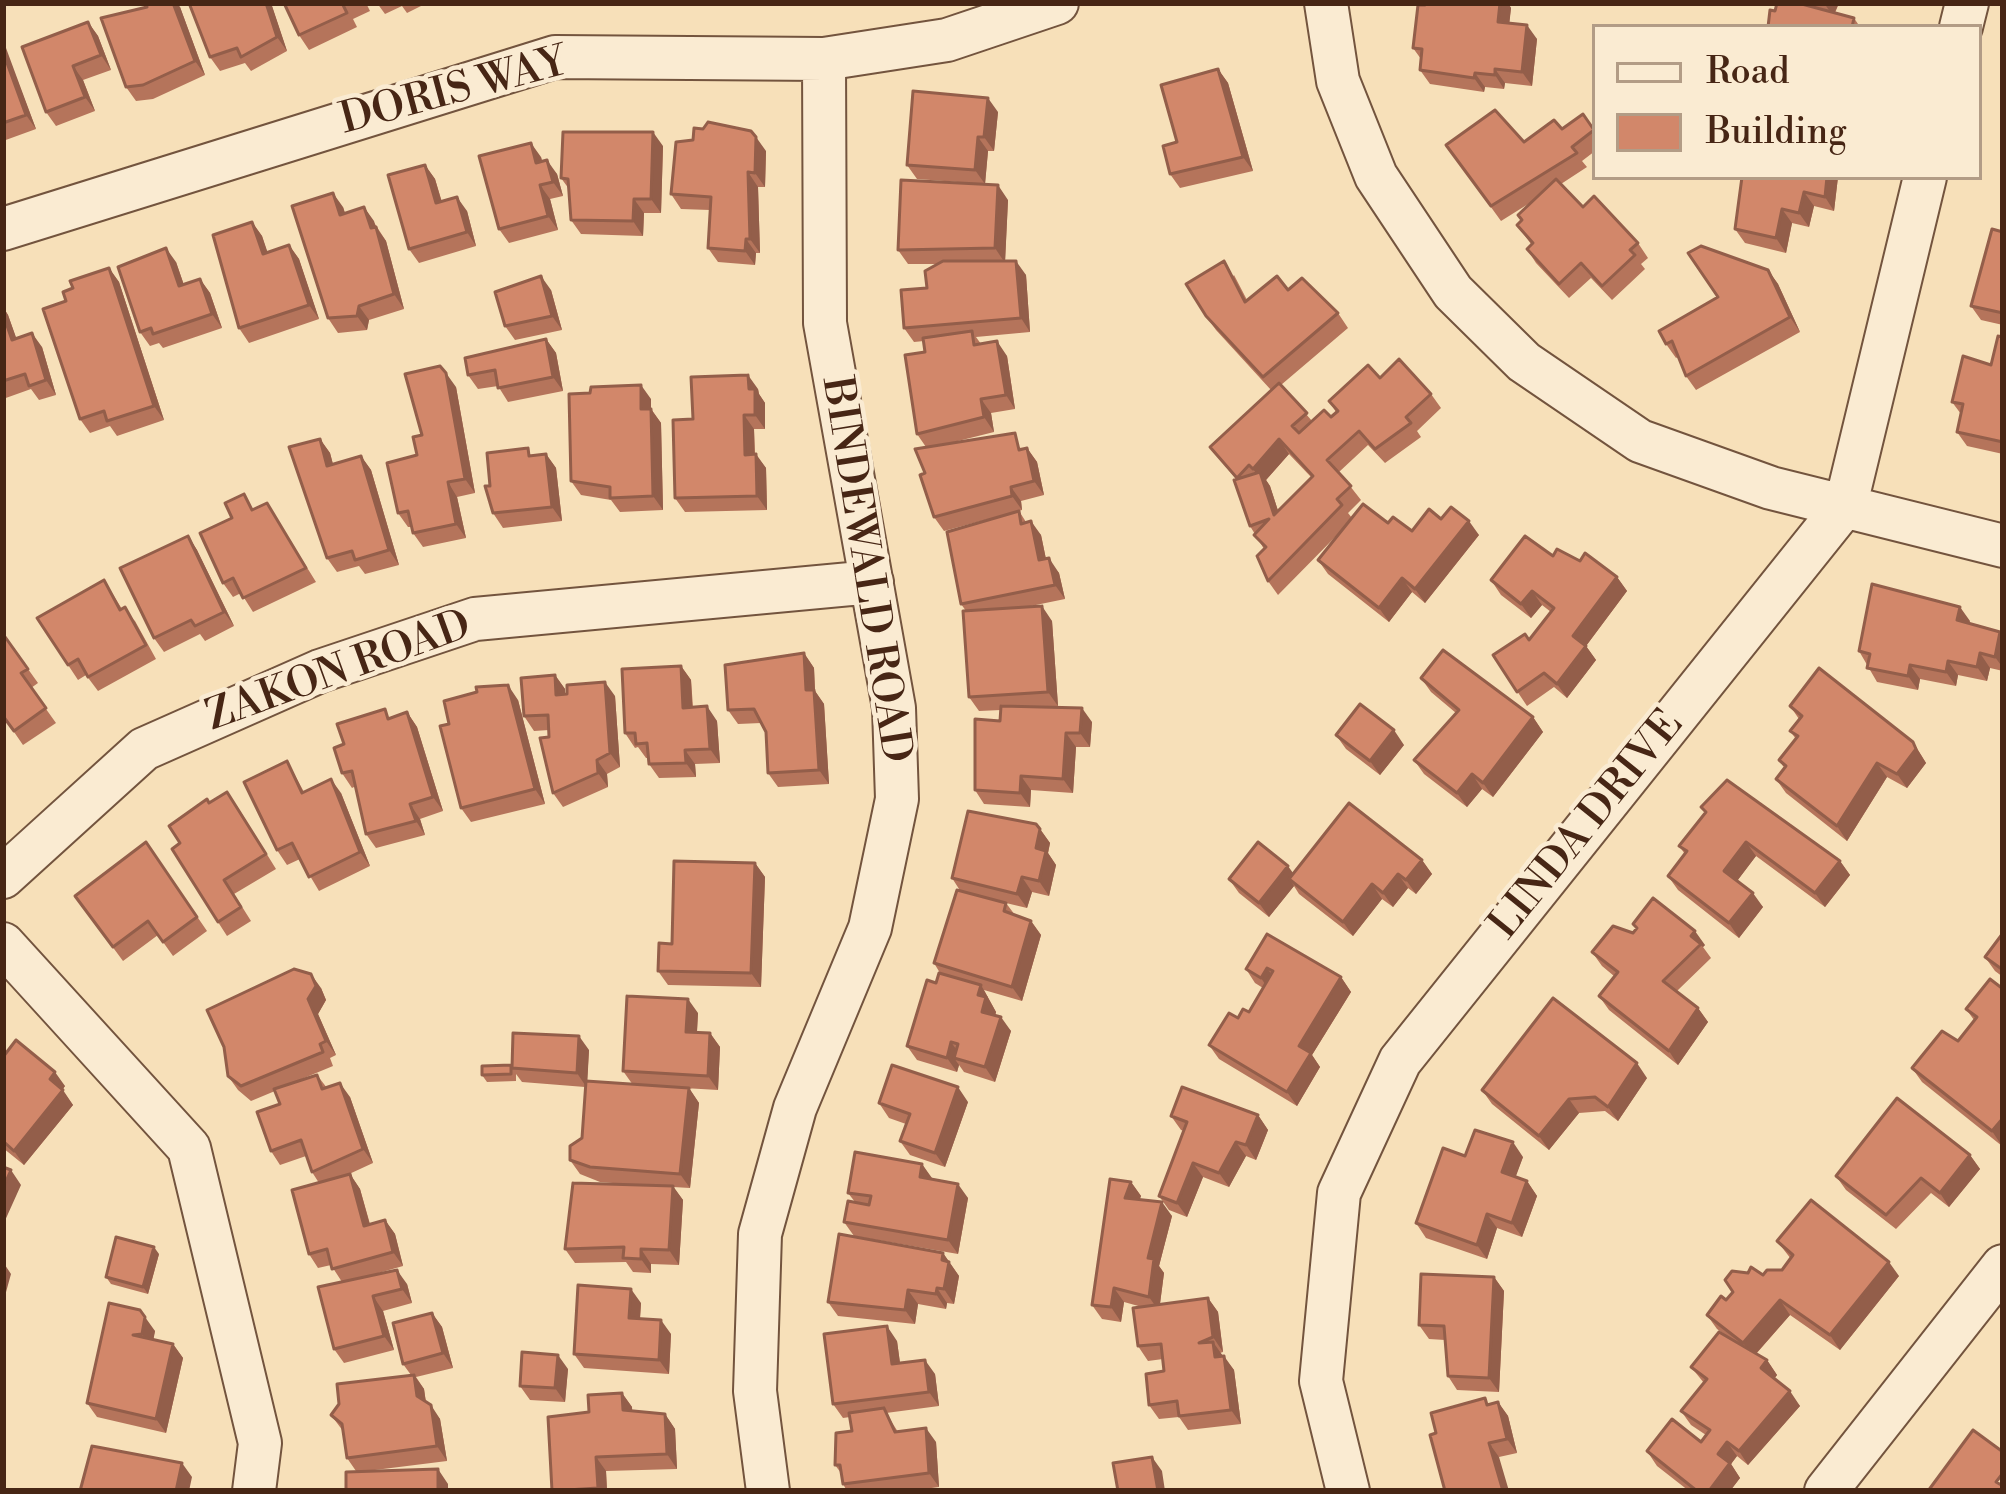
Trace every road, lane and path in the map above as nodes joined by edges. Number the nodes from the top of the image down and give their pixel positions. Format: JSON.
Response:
{"nodes":[{"id":1,"x":1057,"y":3,"type":"edge"},
{"id":2,"x":1326,"y":3,"type":"edge"},
{"id":3,"x":824,"y":59,"type":"junction"},
{"id":4,"x":1924,"y":180,"type":"edge"},
{"id":5,"x":3,"y":229,"type":"edge"},
{"id":6,"x":1846,"y":504,"type":"junction"},
{"id":7,"x":2003,"y":546,"type":"edge"},
{"id":8,"x":872,"y":582,"type":"junction"},
{"id":9,"x":3,"y":877,"type":"edge"},
{"id":10,"x":3,"y":944,"type":"edge"},
{"id":11,"x":2003,"y":1266,"type":"edge"},
{"id":12,"x":254,"y":1491,"type":"edge"},
{"id":13,"x":768,"y":1491,"type":"edge"},
{"id":14,"x":1348,"y":1491,"type":"edge"},
{"id":15,"x":1826,"y":1491,"type":"edge"}],
"edges":[{"from":1,"to":3,"type":"street","name":"DORIS WAY"},
{"from":2,"to":6,"type":"street"},
{"from":3,"to":5,"type":"street","name":"DORIS WAY"},
{"from":3,"to":8,"type":"street","name":"BINDEWALD ROAD"},
{"from":4,"to":6,"type":"street","name":"LINDA DRIVE"},
{"from":6,"to":7,"type":"street"},
{"from":6,"to":14,"type":"street","name":"LINDA DRIVE"},
{"from":8,"to":9,"type":"street","name":"ZAKON ROAD"},
{"from":8,"to":13,"type":"street","name":"BINDEWALD ROAD"},
{"from":10,"to":12,"type":"street"},
{"from":11,"to":15,"type":"street"}]}
